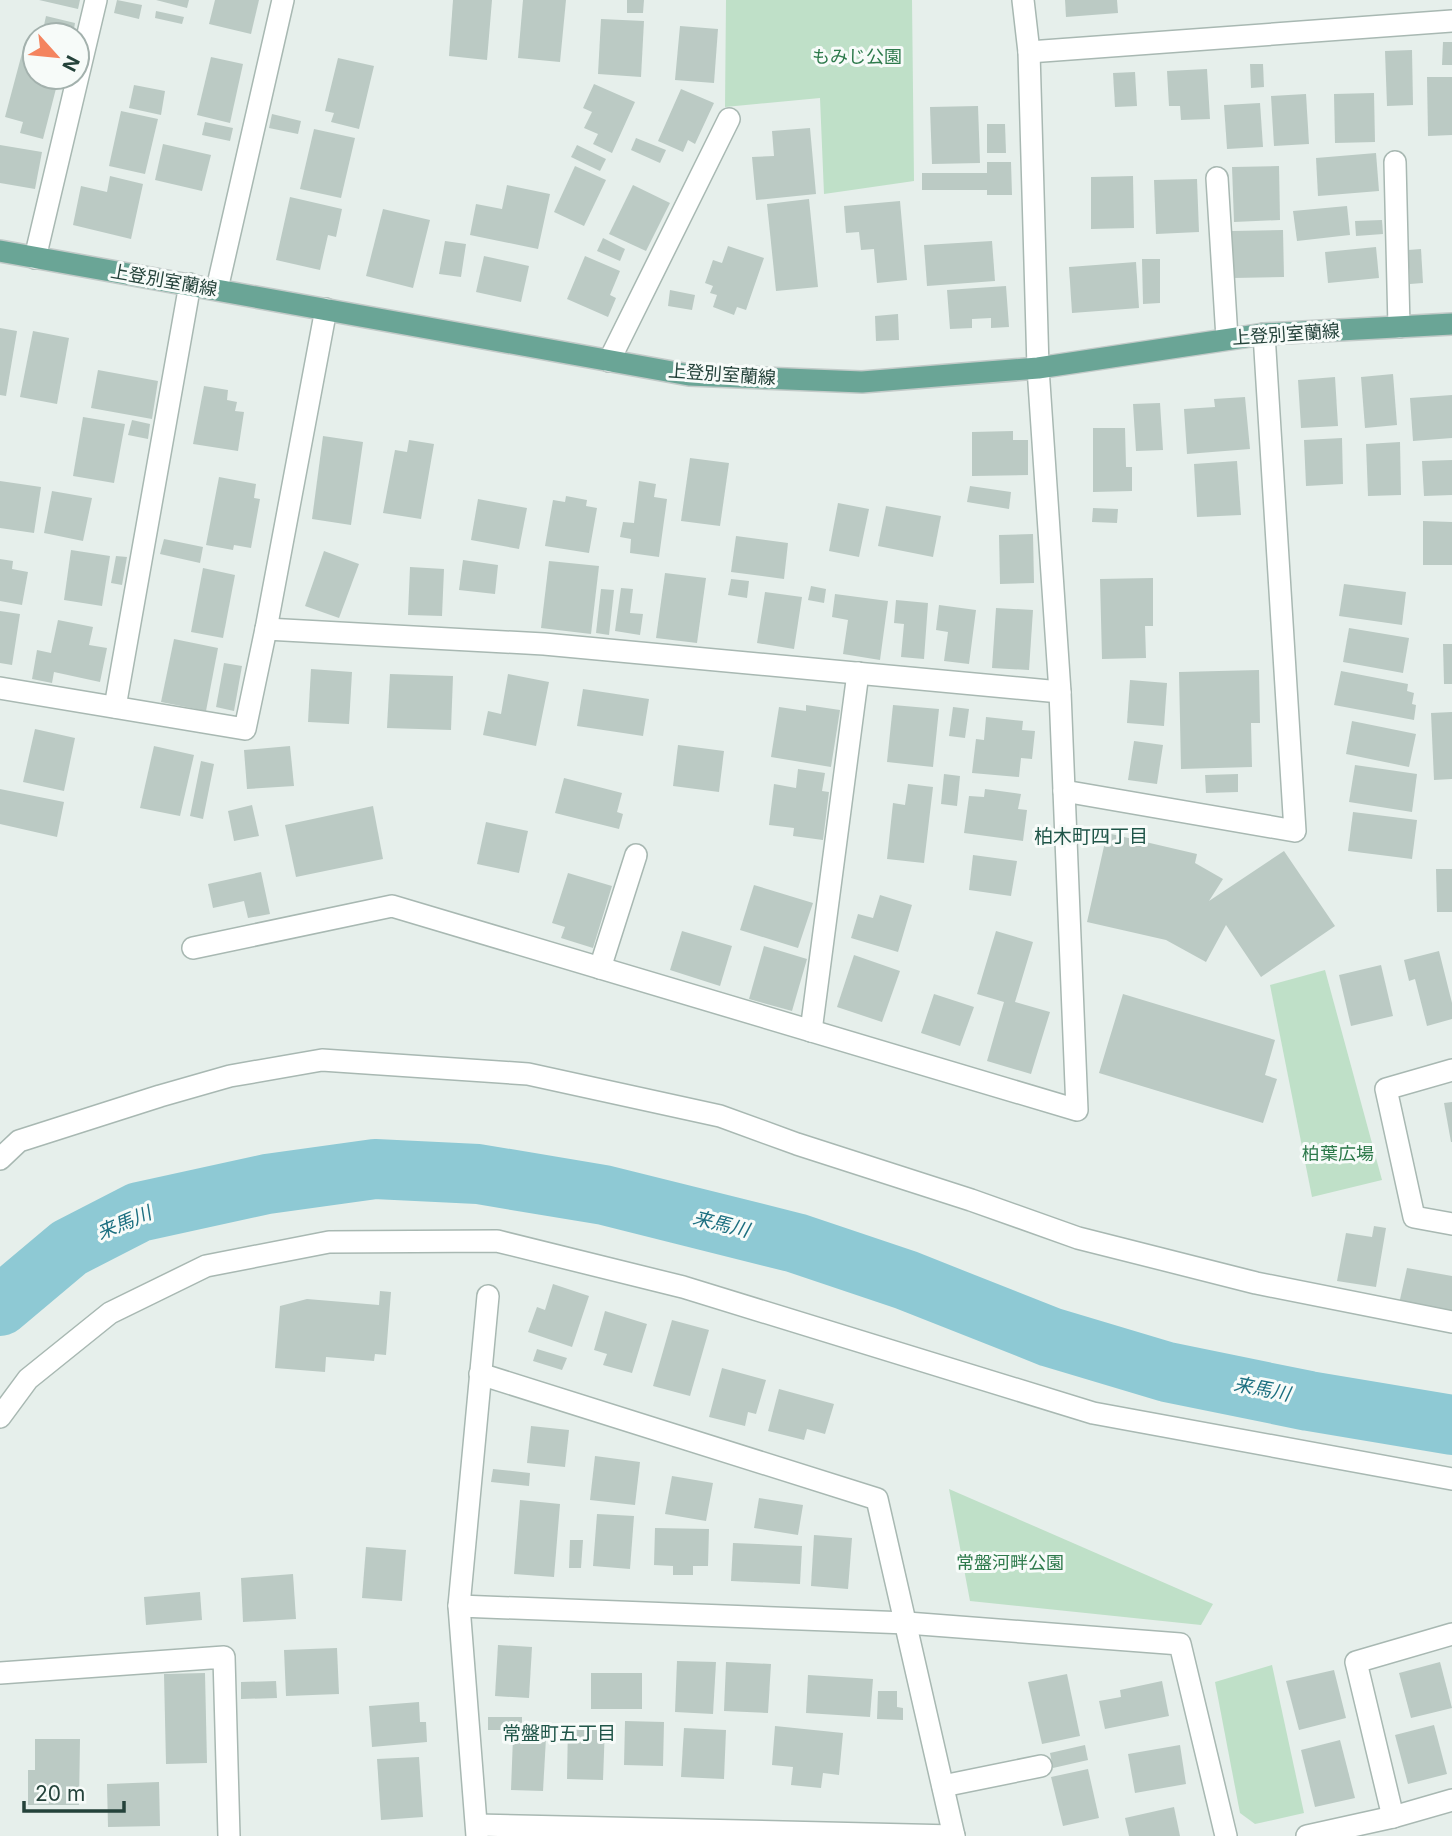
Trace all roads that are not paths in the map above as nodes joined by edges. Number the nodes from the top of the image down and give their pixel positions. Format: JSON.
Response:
{"nodes":[{"id":1,"x":96,"y":0,"type":"edge"},
{"id":2,"x":283,"y":0,"type":"edge"},
{"id":3,"x":1023,"y":0,"type":"edge"},
{"id":4,"x":1452,"y":21,"type":"edge"},
{"id":5,"x":1029,"y":52,"type":"junction"},
{"id":6,"x":729,"y":119,"type":"dead end"},
{"id":7,"x":1395,"y":162,"type":"dead end"},
{"id":8,"x":1217,"y":178,"type":"dead end"},
{"id":9,"x":0,"y":251,"type":"edge"},
{"id":10,"x":35,"y":258,"type":"junction"},
{"id":11,"x":190,"y":284,"type":"junction"},
{"id":12,"x":217,"y":289,"type":"junction"},
{"id":13,"x":326,"y":309,"type":"junction"},
{"id":14,"x":1452,"y":324,"type":"edge"},
{"id":15,"x":1399,"y":327,"type":"junction"},
{"id":16,"x":1264,"y":334,"type":"junction"},
{"id":17,"x":1227,"y":338,"type":"junction"},
{"id":18,"x":609,"y":360,"type":"junction"},
{"id":19,"x":1038,"y":368,"type":"junction"},
{"id":20,"x":266,"y":629,"type":"junction"},
{"id":21,"x":858,"y":673,"type":"junction"},
{"id":22,"x":0,"y":688,"type":"edge"},
{"id":23,"x":1060,"y":692,"type":"junction"},
{"id":24,"x":115,"y":707,"type":"junction"},
{"id":25,"x":1064,"y":791,"type":"junction"},
{"id":26,"x":636,"y":855,"type":"dead end"},
{"id":27,"x":193,"y":948,"type":"dead end"},
{"id":28,"x":600,"y":968,"type":"junction"},
{"id":29,"x":811,"y":1031,"type":"junction"},
{"id":30,"x":1452,"y":1070,"type":"edge"},
{"id":31,"x":0,"y":1159,"type":"edge"},
{"id":32,"x":1452,"y":1224,"type":"edge"},
{"id":33,"x":488,"y":1296,"type":"dead end"},
{"id":34,"x":1452,"y":1322,"type":"edge"},
{"id":35,"x":480,"y":1374,"type":"junction"},
{"id":36,"x":0,"y":1418,"type":"edge"},
{"id":37,"x":1452,"y":1479,"type":"edge"},
{"id":38,"x":459,"y":1606,"type":"junction"},
{"id":39,"x":907,"y":1623,"type":"junction"},
{"id":40,"x":1452,"y":1634,"type":"edge"},
{"id":41,"x":0,"y":1673,"type":"edge"},
{"id":42,"x":1041,"y":1766,"type":"dead end"},
{"id":43,"x":943,"y":1786,"type":"junction"},
{"id":44,"x":1452,"y":1800,"type":"edge"},
{"id":45,"x":1393,"y":1817,"type":"junction"},
{"id":46,"x":477,"y":1830,"type":"edge"},
{"id":47,"x":229,"y":1836,"type":"edge"},
{"id":48,"x":954,"y":1836,"type":"edge"},
{"id":49,"x":1226,"y":1836,"type":"edge"},
{"id":50,"x":1307,"y":1836,"type":"edge"}],
"edges":[{"from":1,"to":10,"type":"street"},
{"from":2,"to":12,"type":"street"},
{"from":3,"to":5,"type":"street"},
{"from":4,"to":5,"type":"street"},
{"from":5,"to":19,"type":"street"},
{"from":6,"to":18,"type":"street"},
{"from":7,"to":15,"type":"street"},
{"from":8,"to":17,"type":"street"},
{"from":9,"to":10,"type":"main road","name":"上登別室蘭線"},
{"from":10,"to":11,"type":"main road","name":"上登別室蘭線"},
{"from":11,"to":12,"type":"main road","name":"上登別室蘭線"},
{"from":11,"to":24,"type":"street"},
{"from":12,"to":13,"type":"main road","name":"上登別室蘭線"},
{"from":13,"to":18,"type":"main road","name":"上登別室蘭線"},
{"from":13,"to":20,"type":"street"},
{"from":14,"to":15,"type":"main road","name":"上登別室蘭線"},
{"from":15,"to":16,"type":"main road","name":"上登別室蘭線"},
{"from":16,"to":17,"type":"main road","name":"上登別室蘭線"},
{"from":16,"to":25,"type":"street"},
{"from":17,"to":19,"type":"main road","name":"上登別室蘭線"},
{"from":18,"to":19,"type":"main road","name":"上登別室蘭線"},
{"from":19,"to":23,"type":"street"},
{"from":20,"to":21,"type":"street"},
{"from":20,"to":24,"type":"street"},
{"from":21,"to":23,"type":"street"},
{"from":21,"to":29,"type":"street"},
{"from":22,"to":24,"type":"street"},
{"from":23,"to":25,"type":"street"},
{"from":25,"to":29,"type":"street"},
{"from":26,"to":28,"type":"street"},
{"from":27,"to":28,"type":"street"},
{"from":28,"to":29,"type":"street"},
{"from":30,"to":32,"type":"street"},
{"from":31,"to":34,"type":"street"},
{"from":33,"to":35,"type":"street"},
{"from":35,"to":38,"type":"street"},
{"from":35,"to":39,"type":"street"},
{"from":36,"to":37,"type":"street"},
{"from":38,"to":39,"type":"street"},
{"from":38,"to":46,"type":"street"},
{"from":39,"to":43,"type":"street"},
{"from":39,"to":49,"type":"street"},
{"from":40,"to":45,"type":"street"},
{"from":41,"to":47,"type":"street"},
{"from":42,"to":43,"type":"street"},
{"from":43,"to":48,"type":"street"},
{"from":44,"to":45,"type":"street"},
{"from":45,"to":50,"type":"street"},
{"from":46,"to":48,"type":"street"}]}
